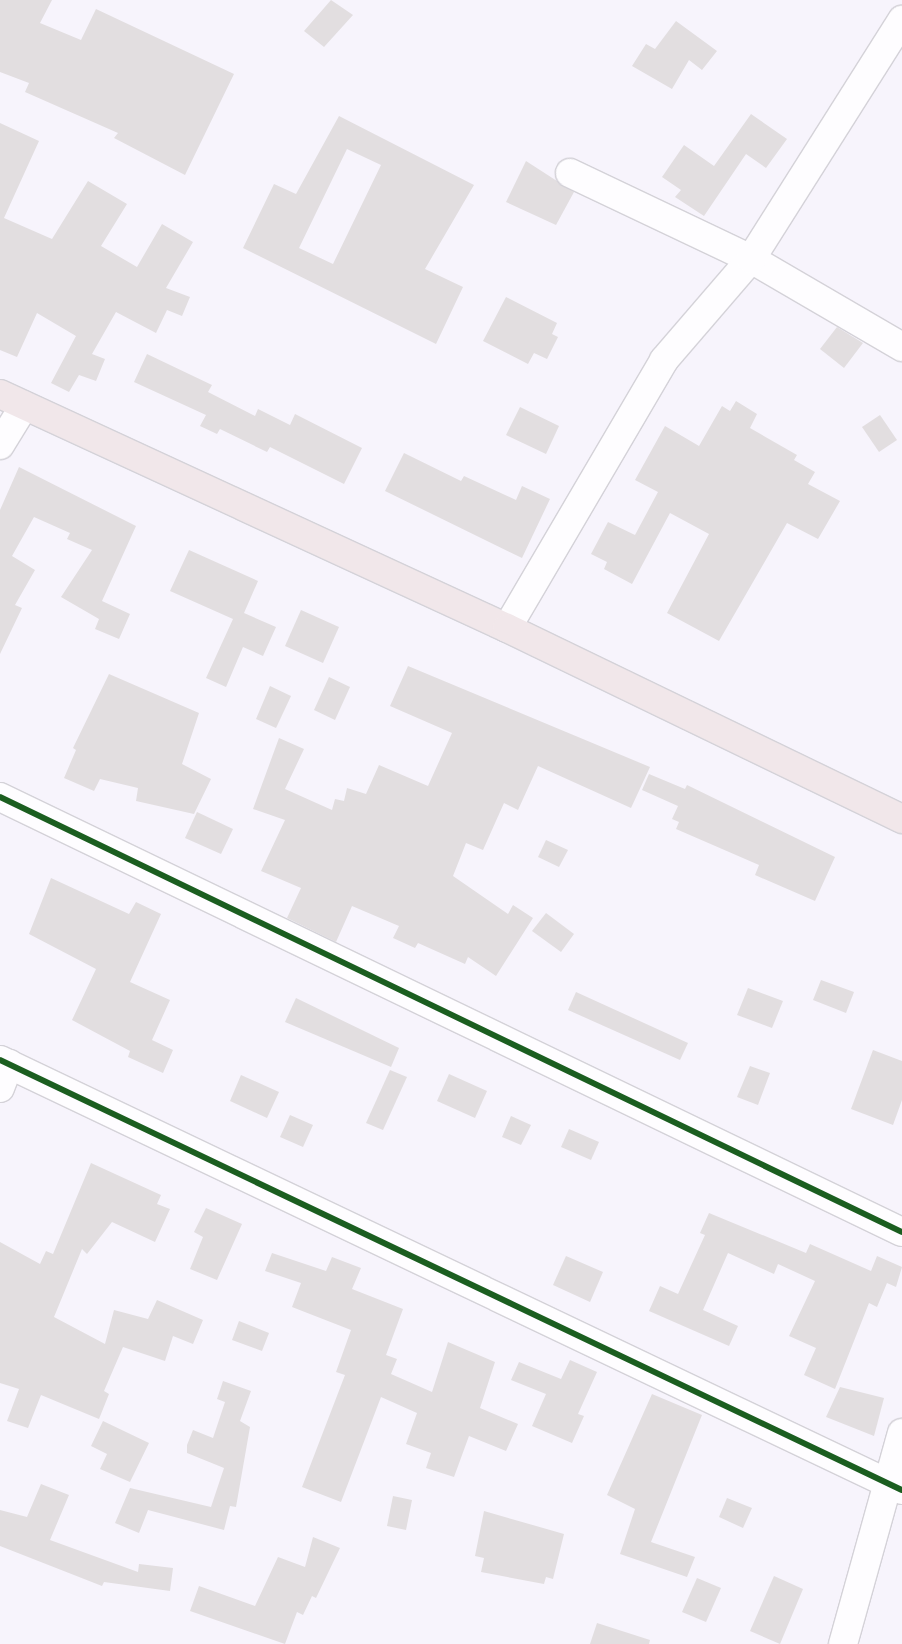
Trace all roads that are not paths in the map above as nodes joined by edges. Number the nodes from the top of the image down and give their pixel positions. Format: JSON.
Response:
{"nodes":[{"id":1,"x":902,"y":20,"type":"edge"},
{"id":2,"x":570,"y":173,"type":"dead end"},
{"id":3,"x":751,"y":259,"type":"junction"},
{"id":4,"x":902,"y":347,"type":"edge"},
{"id":5,"x":12,"y":400,"type":"edge"},
{"id":6,"x":0,"y":445,"type":"edge"},
{"id":7,"x":507,"y":628,"type":"junction"},
{"id":8,"x":0,"y":797,"type":"edge"},
{"id":9,"x":902,"y":819,"type":"edge"},
{"id":10,"x":3,"y":1070,"type":"edge"},
{"id":11,"x":902,"y":1232,"type":"edge"},
{"id":12,"x":902,"y":1433,"type":"edge"},
{"id":13,"x":894,"y":1487,"type":"edge"},
{"id":14,"x":843,"y":1644,"type":"edge"}],
"edges":[{"from":1,"to":3,"type":"street"},
{"from":2,"to":3,"type":"street"},
{"from":3,"to":4,"type":"street"},
{"from":3,"to":7,"type":"street"},
{"from":5,"to":6,"type":"street"},
{"from":5,"to":7,"type":"main road"},
{"from":7,"to":9,"type":"main road"},
{"from":8,"to":11,"type":"street"},
{"from":10,"to":13,"type":"street"},
{"from":12,"to":13,"type":"street"},
{"from":13,"to":14,"type":"street"}]}
